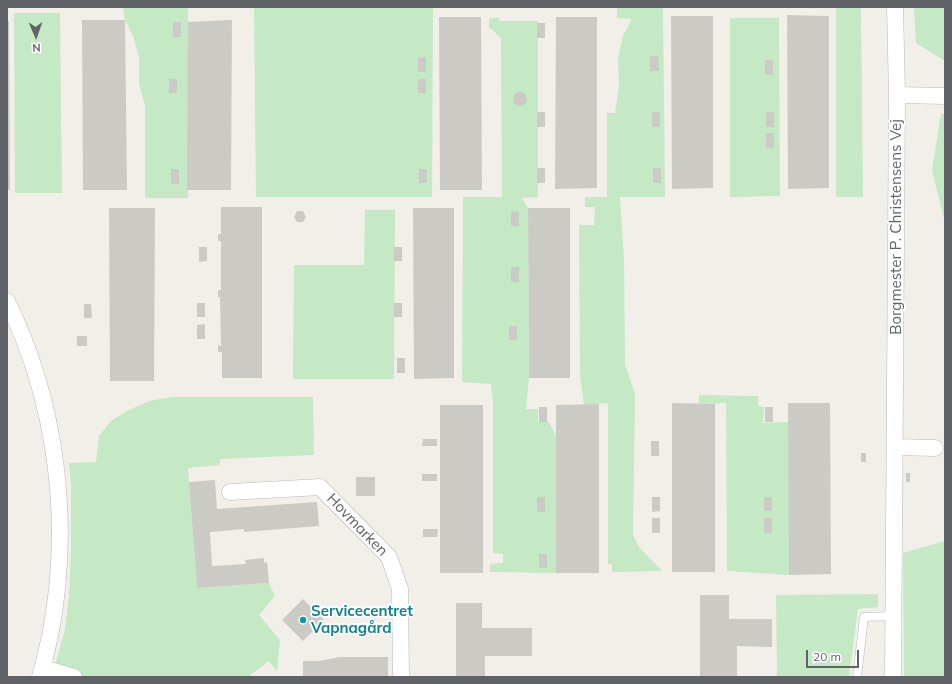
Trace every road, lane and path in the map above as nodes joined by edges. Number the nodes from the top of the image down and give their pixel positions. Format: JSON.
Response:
{"nodes":[{"id":1,"x":895,"y":7,"type":"edge"},
{"id":2,"x":897,"y":95,"type":"junction"},
{"id":3,"x":945,"y":96,"type":"edge"},
{"id":4,"x":7,"y":301,"type":"edge"},
{"id":5,"x":895,"y":447,"type":"junction"},
{"id":6,"x":935,"y":448,"type":"dead end"},
{"id":7,"x":230,"y":492,"type":"dead end"},
{"id":8,"x":894,"y":616,"type":"junction"},
{"id":9,"x":42,"y":672,"type":"edge"},
{"id":10,"x":74,"y":677,"type":"edge"},
{"id":11,"x":401,"y":677,"type":"edge"},
{"id":12,"x":857,"y":677,"type":"edge"},
{"id":13,"x":893,"y":677,"type":"edge"}],
"edges":[{"from":1,"to":2,"type":"street","name":"Borgmester P. Christensens Vej"},
{"from":2,"to":3,"type":"street"},
{"from":2,"to":5,"type":"street","name":"Borgmester P. Christensens Vej"},
{"from":4,"to":9,"type":"street"},
{"from":5,"to":6,"type":"street"},
{"from":5,"to":8,"type":"street","name":"Borgmester P. Christensens Vej"},
{"from":7,"to":11,"type":"street","name":"Hovmarken"},
{"from":8,"to":12,"type":"lane"},
{"from":8,"to":13,"type":"street","name":"Borgmester P. Christensens Vej"},
{"from":9,"to":10,"type":"street"}]}
